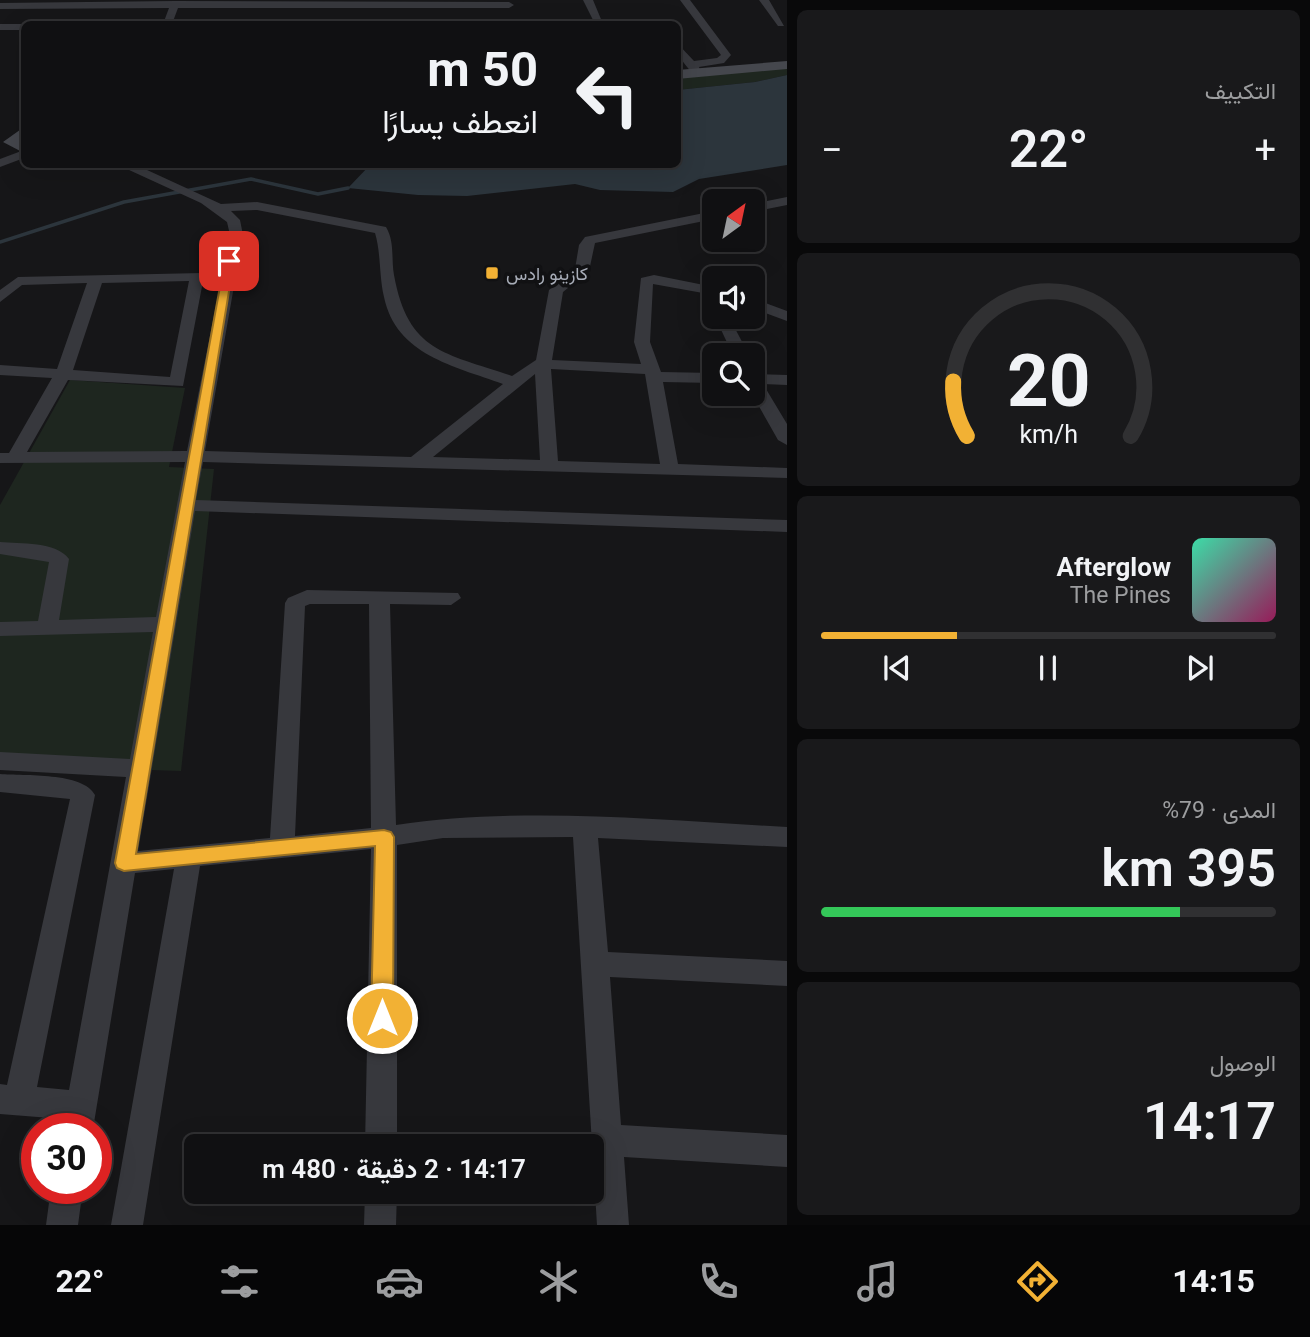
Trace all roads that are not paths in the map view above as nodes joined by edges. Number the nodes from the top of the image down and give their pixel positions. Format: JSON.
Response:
{"nodes":[{"id":1,"x":589,"y":0,"type":"edge"},
{"id":2,"x":685,"y":0,"type":"edge"},
{"id":3,"x":764,"y":0,"type":"edge"},
{"id":4,"x":104,"y":2,"type":"edge"},
{"id":5,"x":347,"y":2,"type":"edge"},
{"id":6,"x":510,"y":2,"type":"edge"},
{"id":7,"x":45,"y":3,"type":"edge"},
{"id":8,"x":265,"y":3,"type":"edge"},
{"id":9,"x":128,"y":4,"type":"junction"},
{"id":10,"x":183,"y":5,"type":"edge"},
{"id":11,"x":0,"y":6,"type":"edge"},
{"id":12,"x":121,"y":14,"type":"dead end"},
{"id":13,"x":170,"y":21,"type":"edge"},
{"id":14,"x":254,"y":21,"type":"edge"},
{"id":15,"x":511,"y":21,"type":"edge"},
{"id":16,"x":598,"y":21,"type":"edge"},
{"id":17,"x":781,"y":24,"type":"dead end"},
{"id":18,"x":0,"y":27,"type":"edge"},
{"id":19,"x":21,"y":27,"type":"edge"},
{"id":20,"x":787,"y":65,"type":"edge"},
{"id":21,"x":688,"y":71,"type":"edge"},
{"id":22,"x":15,"y":142,"type":"edge"},
{"id":23,"x":0,"y":161,"type":"edge"},
{"id":24,"x":132,"y":168,"type":"edge"},
{"id":25,"x":787,"y":201,"type":"edge"},
{"id":26,"x":765,"y":205,"type":"edge"},
{"id":27,"x":217,"y":208,"type":"junction"},
{"id":28,"x":702,"y":217,"type":"edge"},
{"id":29,"x":96,"y":280,"type":"junction"},
{"id":30,"x":702,"y":291,"type":"edge"},
{"id":31,"x":0,"y":298,"type":"edge"},
{"id":32,"x":765,"y":307,"type":"edge"},
{"id":33,"x":787,"y":316,"type":"edge"},
{"id":34,"x":542,"y":363,"type":"junction"},
{"id":35,"x":0,"y":370,"type":"edge"},
{"id":36,"x":653,"y":373,"type":"junction"},
{"id":37,"x":63,"y":374,"type":"junction"},
{"id":38,"x":702,"y":377,"type":"edge"},
{"id":39,"x":765,"y":379,"type":"edge"},
{"id":40,"x":787,"y":380,"type":"edge"},
{"id":41,"x":515,"y":383,"type":"junction"},
{"id":42,"x":765,"y":402,"type":"edge"},
{"id":43,"x":787,"y":440,"type":"edge"},
{"id":44,"x":196,"y":456,"type":"junction"},
{"id":45,"x":7,"y":459,"type":"edge"},
{"id":46,"x":416,"y":462,"type":"junction"},
{"id":47,"x":550,"y":466,"type":"junction"},
{"id":48,"x":670,"y":470,"type":"junction"},
{"id":49,"x":787,"y":473,"type":"edge"},
{"id":50,"x":186,"y":505,"type":"junction"},
{"id":51,"x":787,"y":526,"type":"edge"},
{"id":52,"x":0,"y":548,"type":"edge"},
{"id":53,"x":379,"y":597,"type":"junction"},
{"id":54,"x":451,"y":598,"type":"dead end"},
{"id":55,"x":166,"y":624,"type":"junction"},
{"id":56,"x":47,"y":628,"type":"junction"},
{"id":57,"x":0,"y":629,"type":"edge"},
{"id":58,"x":0,"y":761,"type":"edge"},
{"id":59,"x":141,"y":769,"type":"junction"},
{"id":60,"x":0,"y":783,"type":"edge"},
{"id":61,"x":585,"y":827,"type":"junction"},
{"id":62,"x":384,"y":837,"type":"junction"},
{"id":63,"x":787,"y":837,"type":"edge"},
{"id":64,"x":282,"y":845,"type":"junction"},
{"id":65,"x":189,"y":857,"type":"junction"},
{"id":66,"x":124,"y":863,"type":"junction"},
{"id":67,"x":594,"y":964,"type":"junction"},
{"id":68,"x":787,"y":974,"type":"edge"},
{"id":69,"x":9,"y":1100,"type":"edge"},
{"id":70,"x":63,"y":1113,"type":"edge"},
{"id":71,"x":80,"y":1113,"type":"edge"},
{"id":72,"x":381,"y":1134,"type":"edge"},
{"id":73,"x":606,"y":1140,"type":"junction"},
{"id":74,"x":787,"y":1151,"type":"edge"},
{"id":75,"x":64,"y":1204,"type":"edge"},
{"id":76,"x":381,"y":1204,"type":"edge"},
{"id":77,"x":61,"y":1225,"type":"edge"},
{"id":78,"x":127,"y":1225,"type":"edge"},
{"id":79,"x":380,"y":1225,"type":"edge"},
{"id":80,"x":613,"y":1225,"type":"edge"}],
"edges":[{"from":1,"to":16,"type":"street"},
{"from":2,"to":21,"type":"street"},
{"from":3,"to":17,"type":"street"},
{"from":4,"to":7,"type":"street"},
{"from":4,"to":9,"type":"street"},
{"from":5,"to":6,"type":"street"},
{"from":5,"to":8,"type":"street"},
{"from":6,"to":15,"type":"street"},
{"from":7,"to":11,"type":"street"},
{"from":8,"to":10,"type":"street"},
{"from":8,"to":14,"type":"street"},
{"from":9,"to":10,"type":"street"},
{"from":9,"to":12,"type":"street"},
{"from":10,"to":13,"type":"street"},
{"from":18,"to":19,"type":"street"},
{"from":20,"to":21,"type":"main road"},
{"from":22,"to":23,"type":"street"},
{"from":24,"to":27,"type":"street"},
{"from":25,"to":26,"type":"street"},
{"from":27,"to":41,"type":"street"},
{"from":27,"to":44,"type":"street"},
{"from":28,"to":34,"type":"street"},
{"from":29,"to":31,"type":"street"},
{"from":29,"to":37,"type":"street"},
{"from":29,"to":37,"type":"street"},
{"from":30,"to":36,"type":"street"},
{"from":32,"to":33,"type":"street"},
{"from":34,"to":36,"type":"street"},
{"from":34,"to":41,"type":"street"},
{"from":34,"to":47,"type":"street"},
{"from":35,"to":37,"type":"street"},
{"from":36,"to":38,"type":"street"},
{"from":36,"to":48,"type":"street"},
{"from":37,"to":45,"type":"street"},
{"from":39,"to":40,"type":"street"},
{"from":41,"to":46,"type":"street"},
{"from":42,"to":43,"type":"street"},
{"from":44,"to":45,"type":"street"},
{"from":44,"to":46,"type":"street"},
{"from":44,"to":50,"type":"street"},
{"from":46,"to":47,"type":"street"},
{"from":47,"to":48,"type":"street"},
{"from":48,"to":49,"type":"street"},
{"from":50,"to":51,"type":"street"},
{"from":50,"to":55,"type":"street"},
{"from":52,"to":56,"type":"street"},
{"from":53,"to":54,"type":"street"},
{"from":53,"to":62,"type":"street"},
{"from":53,"to":64,"type":"street"},
{"from":55,"to":56,"type":"street"},
{"from":55,"to":59,"type":"street"},
{"from":56,"to":57,"type":"street"},
{"from":58,"to":59,"type":"street"},
{"from":59,"to":66,"type":"street"},
{"from":60,"to":69,"type":"street"},
{"from":61,"to":62,"type":"street"},
{"from":61,"to":63,"type":"street"},
{"from":61,"to":67,"type":"street"},
{"from":62,"to":64,"type":"street"},
{"from":62,"to":72,"type":"street"},
{"from":64,"to":65,"type":"street"},
{"from":65,"to":66,"type":"street"},
{"from":65,"to":78,"type":"street"},
{"from":66,"to":71,"type":"street"},
{"from":67,"to":68,"type":"street"},
{"from":67,"to":73,"type":"street"},
{"from":69,"to":70,"type":"street"},
{"from":73,"to":74,"type":"street"},
{"from":73,"to":80,"type":"street"},
{"from":75,"to":77,"type":"street"},
{"from":76,"to":79,"type":"street"}]}
